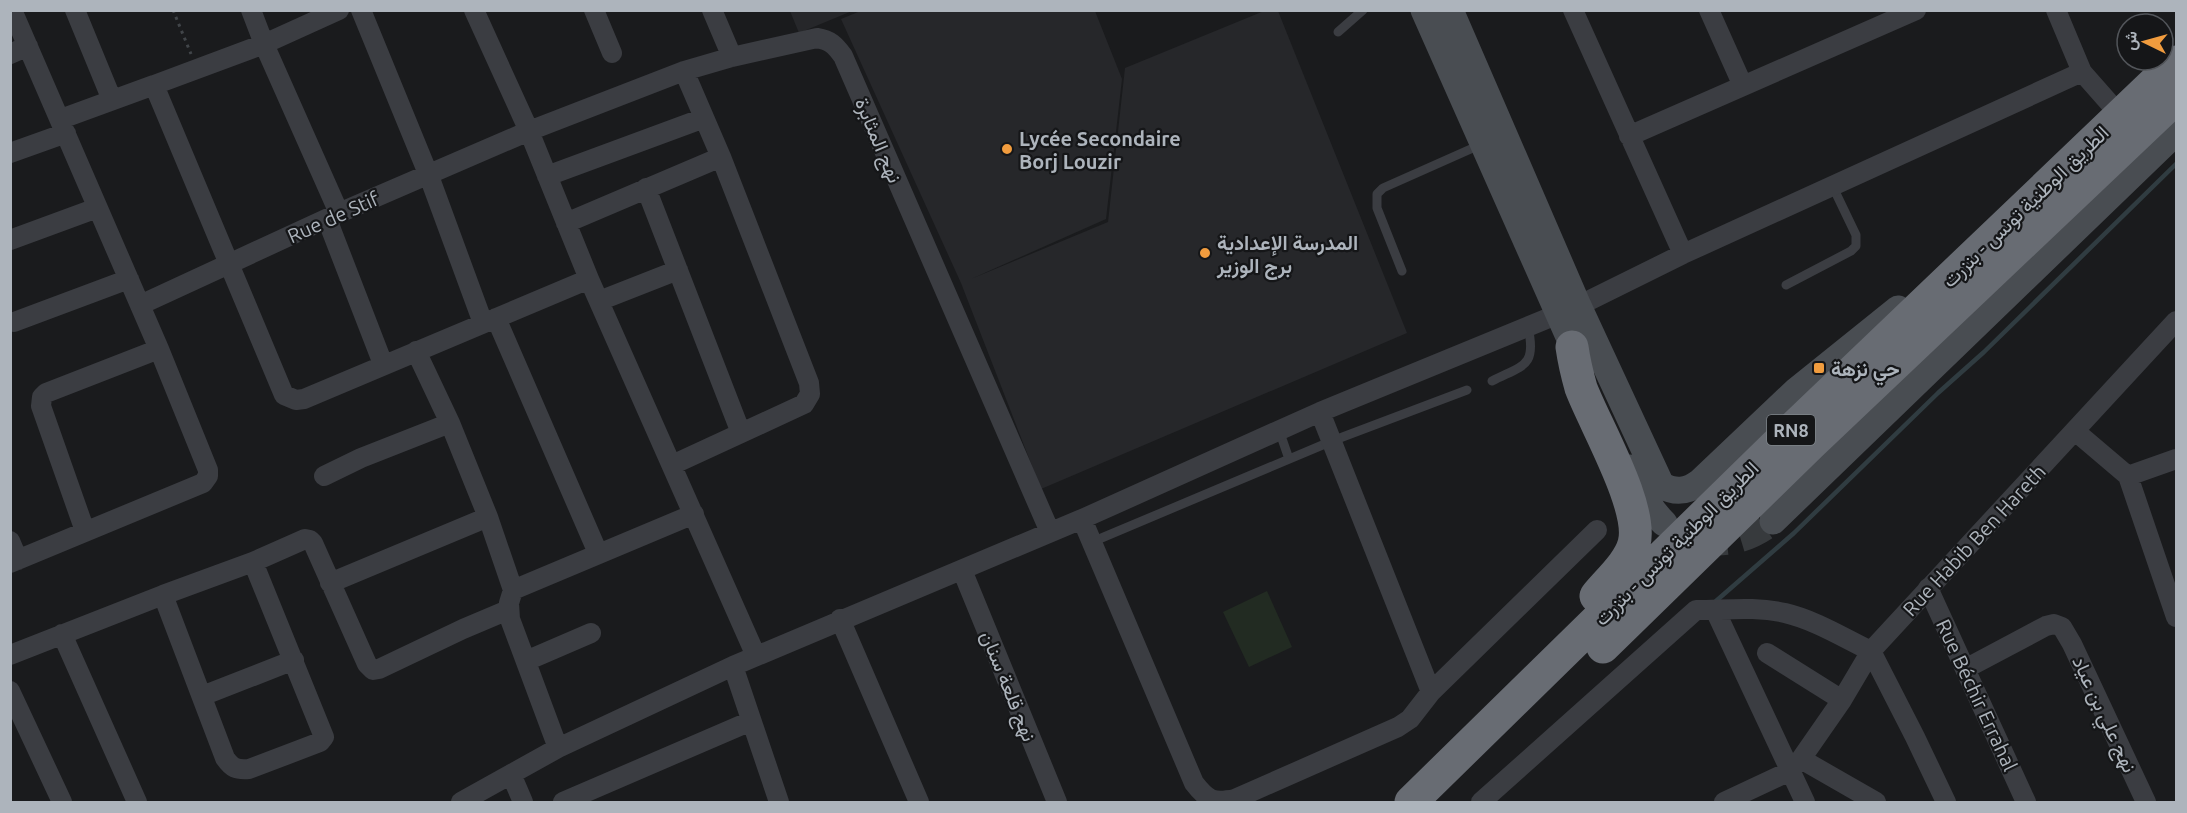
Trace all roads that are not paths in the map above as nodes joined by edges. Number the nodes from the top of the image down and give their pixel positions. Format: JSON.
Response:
{"nodes":[{"id":1,"x":12,"y":10,"type":"edge"},
{"id":2,"x":75,"y":10,"type":"edge"},
{"id":3,"x":251,"y":10,"type":"edge"},
{"id":4,"x":339,"y":10,"type":"edge"},
{"id":5,"x":361,"y":10,"type":"edge"},
{"id":6,"x":474,"y":10,"type":"edge"},
{"id":7,"x":594,"y":10,"type":"edge"},
{"id":8,"x":712,"y":10,"type":"edge"},
{"id":9,"x":1363,"y":10,"type":"edge"},
{"id":10,"x":1424,"y":10,"type":"edge"},
{"id":11,"x":1450,"y":10,"type":"edge"},
{"id":12,"x":1572,"y":10,"type":"edge"},
{"id":13,"x":1710,"y":10,"type":"edge"},
{"id":14,"x":1916,"y":10,"type":"edge"},
{"id":15,"x":2056,"y":10,"type":"edge"},
{"id":16,"x":1338,"y":32,"type":"dead end"},
{"id":17,"x":264,"y":44,"type":"junction"},
{"id":18,"x":19,"y":50,"type":"edge"},
{"id":19,"x":2176,"y":50,"type":"edge"},
{"id":20,"x":612,"y":53,"type":"dead end"},
{"id":21,"x":732,"y":57,"type":"junction"},
{"id":22,"x":2176,"y":62,"type":"edge"},
{"id":23,"x":684,"y":71,"type":"junction"},
{"id":24,"x":2082,"y":72,"type":"junction"},
{"id":25,"x":2150,"y":72,"type":"edge"},
{"id":26,"x":154,"y":85,"type":"junction"},
{"id":27,"x":1743,"y":86,"type":"junction"},
{"id":28,"x":2176,"y":98,"type":"edge"},
{"id":29,"x":112,"y":100,"type":"junction"},
{"id":30,"x":2124,"y":103,"type":"junction"},
{"id":31,"x":704,"y":117,"type":"junction"},
{"id":32,"x":63,"y":126,"type":"junction"},
{"id":33,"x":528,"y":131,"type":"junction"},
{"id":34,"x":2176,"y":132,"type":"edge"},
{"id":35,"x":1629,"y":136,"type":"junction"},
{"id":36,"x":1482,"y":144,"type":"junction"},
{"id":37,"x":10,"y":153,"type":"edge"},
{"id":38,"x":721,"y":157,"type":"junction"},
{"id":39,"x":429,"y":176,"type":"junction"},
{"id":40,"x":547,"y":176,"type":"junction"},
{"id":41,"x":1832,"y":185,"type":"junction"},
{"id":42,"x":646,"y":189,"type":"junction"},
{"id":43,"x":97,"y":208,"type":"junction"},
{"id":44,"x":333,"y":216,"type":"junction"},
{"id":45,"x":566,"y":223,"type":"junction"},
{"id":46,"x":10,"y":240,"type":"edge"},
{"id":47,"x":1683,"y":254,"type":"junction"},
{"id":48,"x":230,"y":264,"type":"junction"},
{"id":49,"x":678,"y":270,"type":"junction"},
{"id":50,"x":1402,"y":270,"type":"dead end"},
{"id":51,"x":129,"y":279,"type":"junction"},
{"id":52,"x":589,"y":279,"type":"junction"},
{"id":53,"x":1786,"y":285,"type":"dead end"},
{"id":54,"x":598,"y":301,"type":"junction"},
{"id":55,"x":1906,"y":303,"type":"junction"},
{"id":56,"x":140,"y":305,"type":"junction"},
{"id":57,"x":1568,"y":311,"type":"junction"},
{"id":58,"x":489,"y":320,"type":"junction"},
{"id":59,"x":2176,"y":321,"type":"edge"},
{"id":60,"x":14,"y":322,"type":"dead end"},
{"id":61,"x":1527,"y":327,"type":"junction"},
{"id":62,"x":1572,"y":347,"type":"junction"},
{"id":63,"x":159,"y":349,"type":"junction"},
{"id":64,"x":416,"y":351,"type":"junction"},
{"id":65,"x":383,"y":364,"type":"junction"},
{"id":66,"x":1492,"y":381,"type":"dead end"},
{"id":67,"x":1467,"y":390,"type":"dead end"},
{"id":68,"x":1320,"y":412,"type":"junction"},
{"id":69,"x":450,"y":423,"type":"junction"},
{"id":70,"x":1279,"y":430,"type":"junction"},
{"id":71,"x":2075,"y":431,"type":"junction"},
{"id":72,"x":741,"y":433,"type":"junction"},
{"id":73,"x":1332,"y":441,"type":"junction"},
{"id":74,"x":1289,"y":459,"type":"junction"},
{"id":75,"x":2176,"y":459,"type":"edge"},
{"id":76,"x":672,"y":465,"type":"junction"},
{"id":77,"x":324,"y":476,"type":"dead end"},
{"id":78,"x":2128,"y":476,"type":"junction"},
{"id":79,"x":694,"y":514,"type":"junction"},
{"id":80,"x":488,"y":517,"type":"junction"},
{"id":81,"x":1082,"y":519,"type":"junction"},
{"id":82,"x":1773,"y":521,"type":"tunnel mouth"},
{"id":83,"x":1664,"y":523,"type":"dead end"},
{"id":84,"x":1597,"y":530,"type":"dead end"},
{"id":85,"x":85,"y":531,"type":"junction"},
{"id":86,"x":1050,"y":532,"type":"junction"},
{"id":87,"x":10,"y":541,"type":"edge"},
{"id":88,"x":1092,"y":542,"type":"junction"},
{"id":89,"x":598,"y":553,"type":"junction"},
{"id":90,"x":14,"y":562,"type":"edge"},
{"id":91,"x":253,"y":562,"type":"junction"},
{"id":92,"x":962,"y":570,"type":"junction"},
{"id":93,"x":330,"y":583,"type":"junction"},
{"id":94,"x":1928,"y":588,"type":"junction"},
{"id":95,"x":513,"y":590,"type":"junction"},
{"id":96,"x":163,"y":595,"type":"junction"},
{"id":97,"x":508,"y":610,"type":"junction"},
{"id":98,"x":1714,"y":610,"type":"junction"},
{"id":99,"x":2176,"y":617,"type":"edge"},
{"id":100,"x":840,"y":620,"type":"junction"},
{"id":101,"x":591,"y":633,"type":"dead end"},
{"id":102,"x":62,"y":634,"type":"junction"},
{"id":103,"x":1871,"y":651,"type":"junction"},
{"id":104,"x":1767,"y":653,"type":"dead end"},
{"id":105,"x":10,"y":656,"type":"edge"},
{"id":106,"x":756,"y":656,"type":"junction"},
{"id":107,"x":294,"y":660,"type":"junction"},
{"id":108,"x":526,"y":661,"type":"junction"},
{"id":109,"x":1542,"y":661,"type":"junction"},
{"id":110,"x":733,"y":666,"type":"junction"},
{"id":111,"x":1965,"y":669,"type":"junction"},
{"id":112,"x":10,"y":691,"type":"edge"},
{"id":113,"x":1431,"y":692,"type":"junction"},
{"id":114,"x":202,"y":696,"type":"junction"},
{"id":115,"x":1842,"y":700,"type":"junction"},
{"id":116,"x":751,"y":721,"type":"junction"},
{"id":117,"x":558,"y":748,"type":"junction"},
{"id":118,"x":1796,"y":765,"type":"junction"},
{"id":119,"x":511,"y":774,"type":"junction"},
{"id":120,"x":1440,"y":790,"type":"edge"},
{"id":121,"x":62,"y":802,"type":"edge"},
{"id":122,"x":137,"y":802,"type":"edge"},
{"id":123,"x":461,"y":802,"type":"edge"},
{"id":124,"x":523,"y":802,"type":"edge"},
{"id":125,"x":563,"y":802,"type":"edge"},
{"id":126,"x":779,"y":802,"type":"edge"},
{"id":127,"x":919,"y":802,"type":"edge"},
{"id":128,"x":1057,"y":802,"type":"edge"},
{"id":129,"x":1411,"y":802,"type":"edge"},
{"id":130,"x":1481,"y":802,"type":"edge"},
{"id":131,"x":1724,"y":802,"type":"edge"},
{"id":132,"x":1805,"y":802,"type":"edge"},
{"id":133,"x":1876,"y":802,"type":"edge"},
{"id":134,"x":1946,"y":802,"type":"edge"},
{"id":135,"x":2026,"y":802,"type":"edge"},
{"id":136,"x":2146,"y":802,"type":"edge"}],
"edges":[{"from":1,"to":18,"type":"street"},
{"from":2,"to":29,"type":"street"},
{"from":3,"to":17,"type":"street"},
{"from":4,"to":17,"type":"street"},
{"from":5,"to":39,"type":"street"},
{"from":6,"to":33,"type":"street"},
{"from":7,"to":20,"type":"street"},
{"from":8,"to":21,"type":"street"},
{"from":9,"to":16,"type":"lane"},
{"from":10,"to":36,"type":"street"},
{"from":11,"to":57,"type":"street"},
{"from":12,"to":35,"type":"street"},
{"from":13,"to":27,"type":"street"},
{"from":14,"to":27,"type":"street"},
{"from":15,"to":24,"type":"street"},
{"from":17,"to":26,"type":"street"},
{"from":17,"to":44,"type":"street"},
{"from":18,"to":32,"type":"street"},
{"from":19,"to":30,"type":"highway"},
{"from":21,"to":23,"type":"street","name":"نهج المثابرة"},
{"from":21,"to":86,"type":"street","name":"نهج المثابرة"},
{"from":22,"to":30,"type":"highway","name":"الطريق الوطنية تونس - بنزرت","number":"RN8"},
{"from":23,"to":31,"type":"street"},
{"from":23,"to":33,"type":"street","name":"نهج المثابرة"},
{"from":24,"to":30,"type":"street"},
{"from":24,"to":41,"type":"street"},
{"from":25,"to":30,"type":"street"},
{"from":26,"to":29,"type":"street"},
{"from":26,"to":48,"type":"street"},
{"from":27,"to":35,"type":"street"},
{"from":28,"to":120,"type":"highway","name":"الطريق الوطنية تونس - بنزرت","number":"RN8"},
{"from":29,"to":32,"type":"street"},
{"from":30,"to":55,"type":"street"},
{"from":30,"to":120,"type":"highway","name":"الطريق الوطنية تونس - بنزرت","number":"RN8"},
{"from":31,"to":38,"type":"street"},
{"from":31,"to":40,"type":"street"},
{"from":32,"to":37,"type":"street"},
{"from":32,"to":43,"type":"street"},
{"from":33,"to":39,"type":"street","name":"Rue de Stif"},
{"from":33,"to":40,"type":"street"},
{"from":34,"to":82,"type":"street"},
{"from":35,"to":47,"type":"street"},
{"from":36,"to":50,"type":"lane"},
{"from":36,"to":57,"type":"street"},
{"from":38,"to":42,"type":"street"},
{"from":38,"to":72,"type":"street"},
{"from":39,"to":44,"type":"street","name":"Rue de Stif"},
{"from":39,"to":58,"type":"street"},
{"from":40,"to":45,"type":"street"},
{"from":41,"to":47,"type":"street"},
{"from":41,"to":53,"type":"lane"},
{"from":42,"to":45,"type":"street"},
{"from":42,"to":49,"type":"street"},
{"from":43,"to":46,"type":"street"},
{"from":43,"to":51,"type":"street"},
{"from":44,"to":48,"type":"street","name":"Rue de Stif"},
{"from":44,"to":65,"type":"street"},
{"from":45,"to":52,"type":"street"},
{"from":47,"to":57,"type":"street"},
{"from":48,"to":56,"type":"street","name":"Rue de Stif"},
{"from":48,"to":65,"type":"street"},
{"from":49,"to":54,"type":"street"},
{"from":49,"to":72,"type":"street"},
{"from":51,"to":56,"type":"street"},
{"from":51,"to":60,"type":"street"},
{"from":52,"to":54,"type":"street"},
{"from":52,"to":58,"type":"street"},
{"from":54,"to":76,"type":"street"},
{"from":55,"to":57,"type":"street"},
{"from":55,"to":109,"type":"highway","number":"RN8"},
{"from":56,"to":63,"type":"street"},
{"from":57,"to":61,"type":"street"},
{"from":57,"to":62,"type":"street"},
{"from":58,"to":64,"type":"street"},
{"from":58,"to":89,"type":"street"},
{"from":59,"to":71,"type":"street","name":"Rue Habib Ben Hareth"},
{"from":61,"to":66,"type":"lane"},
{"from":61,"to":68,"type":"street"},
{"from":62,"to":83,"type":"street"},
{"from":62,"to":109,"type":"highway","number":"RN8"},
{"from":63,"to":85,"type":"street"},
{"from":63,"to":85,"type":"street"},
{"from":64,"to":65,"type":"street"},
{"from":64,"to":69,"type":"street"},
{"from":67,"to":73,"type":"lane"},
{"from":68,"to":70,"type":"street"},
{"from":68,"to":73,"type":"street"},
{"from":69,"to":77,"type":"street"},
{"from":69,"to":80,"type":"street"},
{"from":70,"to":74,"type":"lane"},
{"from":70,"to":81,"type":"street"},
{"from":71,"to":78,"type":"street"},
{"from":71,"to":94,"type":"street","name":"Rue Habib Ben Hareth"},
{"from":72,"to":76,"type":"street"},
{"from":73,"to":74,"type":"lane"},
{"from":73,"to":113,"type":"street"},
{"from":74,"to":88,"type":"lane"},
{"from":75,"to":78,"type":"street"},
{"from":76,"to":79,"type":"street"},
{"from":78,"to":99,"type":"street"},
{"from":79,"to":89,"type":"street"},
{"from":79,"to":106,"type":"street"},
{"from":80,"to":93,"type":"street"},
{"from":80,"to":95,"type":"street"},
{"from":81,"to":86,"type":"street"},
{"from":81,"to":88,"type":"street"},
{"from":84,"to":113,"type":"street"},
{"from":85,"to":90,"type":"street"},
{"from":86,"to":92,"type":"street"},
{"from":87,"to":90,"type":"street"},
{"from":88,"to":113,"type":"street"},
{"from":89,"to":95,"type":"street"},
{"from":91,"to":93,"type":"street"},
{"from":91,"to":96,"type":"street"},
{"from":91,"to":107,"type":"street"},
{"from":92,"to":100,"type":"street"},
{"from":92,"to":128,"type":"street","name":"نهج قلعة سنان"},
{"from":93,"to":97,"type":"street"},
{"from":94,"to":103,"type":"street","name":"Rue Habib Ben Hareth"},
{"from":94,"to":111,"type":"street","name":"Rue Béchir Errahal"},
{"from":95,"to":97,"type":"street"},
{"from":96,"to":102,"type":"street"},
{"from":96,"to":114,"type":"street"},
{"from":97,"to":108,"type":"street"},
{"from":98,"to":103,"type":"street"},
{"from":98,"to":118,"type":"street"},
{"from":98,"to":130,"type":"street"},
{"from":100,"to":106,"type":"street"},
{"from":100,"to":127,"type":"street"},
{"from":101,"to":108,"type":"street"},
{"from":102,"to":105,"type":"street"},
{"from":102,"to":122,"type":"street"},
{"from":103,"to":115,"type":"street","name":"Rue Habib Ben Hareth"},
{"from":103,"to":134,"type":"street"},
{"from":104,"to":115,"type":"street"},
{"from":106,"to":110,"type":"street"},
{"from":107,"to":114,"type":"street"},
{"from":107,"to":114,"type":"street"},
{"from":108,"to":117,"type":"street"},
{"from":109,"to":120,"type":"highway","number":"RN8"},
{"from":110,"to":116,"type":"street"},
{"from":110,"to":117,"type":"street"},
{"from":111,"to":135,"type":"street","name":"Rue Béchir Errahal"},
{"from":111,"to":136,"type":"street","name":"نهج علي بن عياد"},
{"from":112,"to":121,"type":"street"},
{"from":115,"to":118,"type":"street","name":"Rue Habib Ben Hareth"},
{"from":116,"to":125,"type":"street"},
{"from":116,"to":126,"type":"street"},
{"from":117,"to":119,"type":"street"},
{"from":118,"to":131,"type":"street"},
{"from":118,"to":132,"type":"street"},
{"from":118,"to":133,"type":"street"},
{"from":119,"to":123,"type":"street"},
{"from":119,"to":124,"type":"street"},
{"from":120,"to":129,"type":"highway","name":"الطريق الوطنية تونس - بنزرت","number":"RN8"}]}
